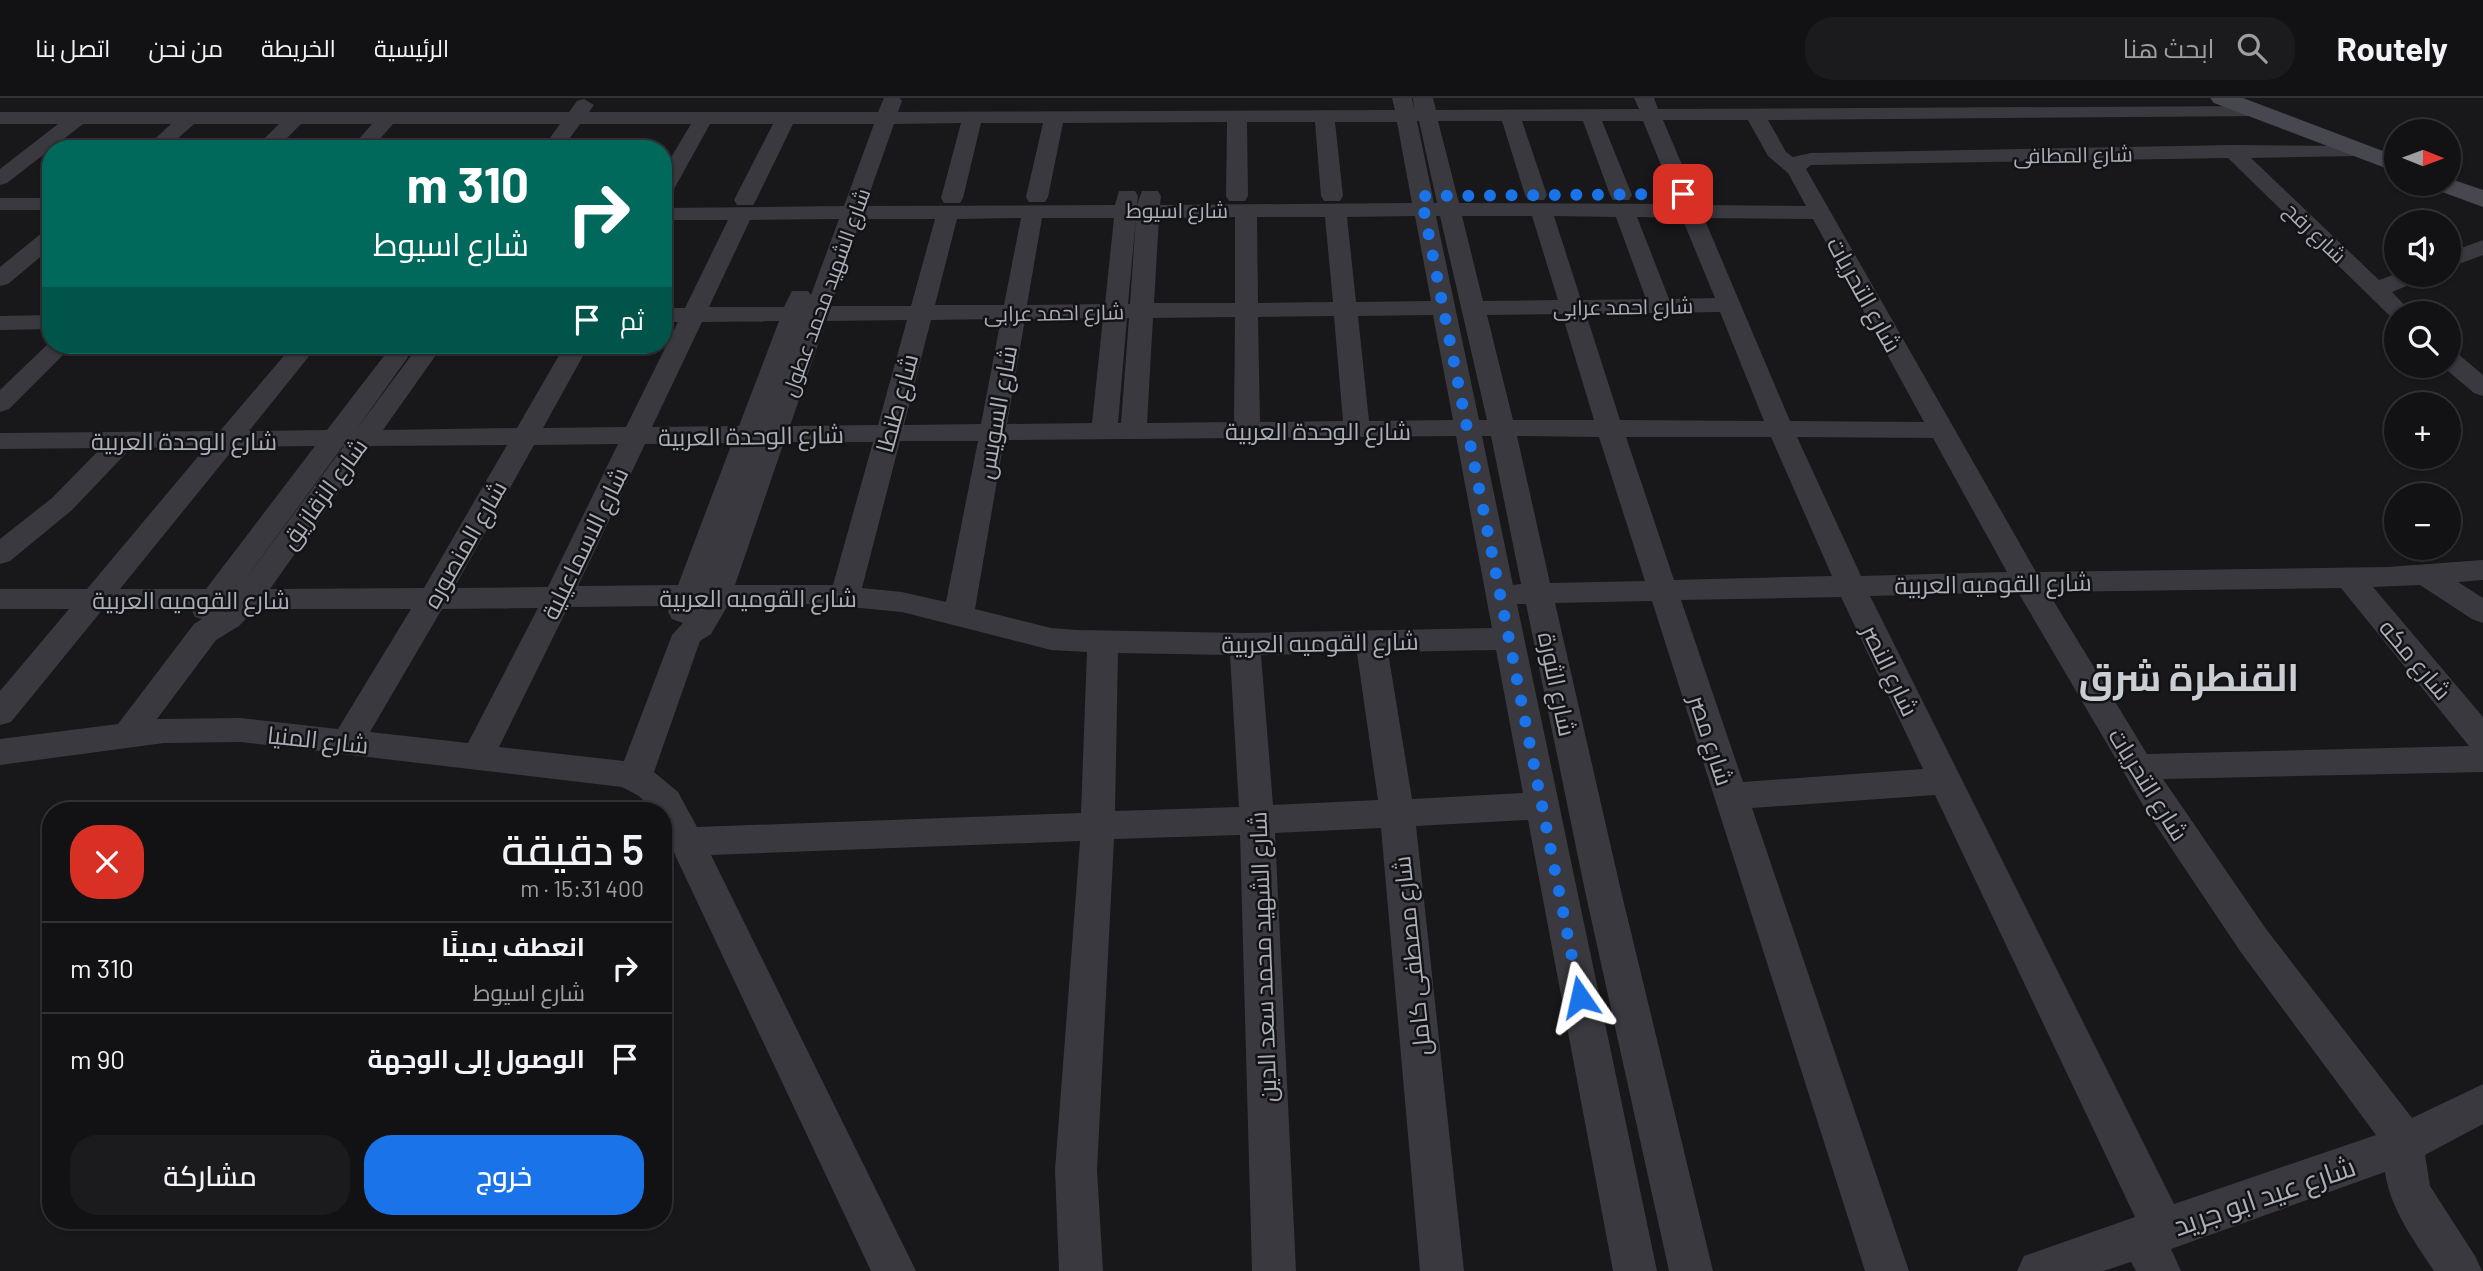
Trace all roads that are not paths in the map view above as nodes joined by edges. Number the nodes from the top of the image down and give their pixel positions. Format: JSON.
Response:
{"nodes":[{"id":1,"x":2224,"y":98,"type":"edge"},
{"id":2,"x":2097,"y":99,"type":"edge"},
{"id":3,"x":1825,"y":100,"type":"edge"},
{"id":4,"x":2017,"y":100,"type":"edge"},
{"id":5,"x":123,"y":103,"type":"edge"},
{"id":6,"x":1914,"y":104,"type":"edge"},
{"id":7,"x":1586,"y":105,"type":"edge"},
{"id":8,"x":1657,"y":105,"type":"edge"},
{"id":9,"x":1135,"y":106,"type":"edge"},
{"id":10,"x":1158,"y":106,"type":"edge"},
{"id":11,"x":1237,"y":106,"type":"edge"},
{"id":12,"x":1322,"y":106,"type":"edge"},
{"id":13,"x":1414,"y":106,"type":"edge"},
{"id":14,"x":1507,"y":106,"type":"edge"},
{"id":15,"x":976,"y":107,"type":"edge"},
{"id":16,"x":1054,"y":107,"type":"edge"},
{"id":17,"x":308,"y":108,"type":"edge"},
{"id":18,"x":394,"y":108,"type":"edge"},
{"id":19,"x":592,"y":108,"type":"edge"},
{"id":20,"x":703,"y":108,"type":"edge"},
{"id":21,"x":789,"y":108,"type":"edge"},
{"id":22,"x":880,"y":108,"type":"edge"},
{"id":23,"x":190,"y":110,"type":"edge"},
{"id":24,"x":2257,"y":111,"type":"junction"},
{"id":25,"x":1754,"y":113,"type":"junction"},
{"id":26,"x":4,"y":118,"type":"edge"},
{"id":27,"x":78,"y":118,"type":"junction"},
{"id":28,"x":49,"y":140,"type":"edge"},
{"id":29,"x":162,"y":140,"type":"edge"},
{"id":30,"x":274,"y":140,"type":"edge"},
{"id":31,"x":367,"y":140,"type":"edge"},
{"id":32,"x":561,"y":140,"type":"edge"},
{"id":33,"x":577,"y":140,"type":"edge"},
{"id":34,"x":42,"y":146,"type":"edge"},
{"id":35,"x":2356,"y":150,"type":"junction"},
{"id":36,"x":2232,"y":151,"type":"junction"},
{"id":37,"x":1951,"y":157,"type":"junction"},
{"id":38,"x":2384,"y":160,"type":"edge"},
{"id":39,"x":1796,"y":169,"type":"junction"},
{"id":40,"x":672,"y":172,"type":"edge"},
{"id":41,"x":0,"y":178,"type":"edge"},
{"id":42,"x":2461,"y":191,"type":"edge"},
{"id":43,"x":2483,"y":199,"type":"edge"},
{"id":44,"x":672,"y":202,"type":"edge"},
{"id":45,"x":1539,"y":202,"type":"junction"},
{"id":46,"x":1623,"y":202,"type":"junction"},
{"id":47,"x":1687,"y":202,"type":"junction"},
{"id":48,"x":1138,"y":203,"type":"junction"},
{"id":49,"x":1241,"y":203,"type":"junction"},
{"id":50,"x":1334,"y":203,"type":"junction"},
{"id":51,"x":1435,"y":203,"type":"junction"},
{"id":52,"x":0,"y":204,"type":"edge"},
{"id":53,"x":42,"y":204,"type":"edge"},
{"id":54,"x":950,"y":204,"type":"junction"},
{"id":55,"x":1035,"y":204,"type":"junction"},
{"id":56,"x":844,"y":205,"type":"junction"},
{"id":57,"x":743,"y":206,"type":"junction"},
{"id":58,"x":672,"y":213,"type":"edge"},
{"id":59,"x":1820,"y":213,"type":"junction"},
{"id":60,"x":0,"y":216,"type":"edge"},
{"id":61,"x":42,"y":216,"type":"edge"},
{"id":62,"x":42,"y":244,"type":"edge"},
{"id":63,"x":2483,"y":247,"type":"edge"},
{"id":64,"x":2461,"y":256,"type":"edge"},
{"id":65,"x":0,"y":279,"type":"edge"},
{"id":66,"x":2384,"y":286,"type":"edge"},
{"id":67,"x":2375,"y":290,"type":"junction"},
{"id":68,"x":2387,"y":301,"type":"edge"},
{"id":69,"x":1729,"y":305,"type":"junction"},
{"id":70,"x":1660,"y":306,"type":"junction"},
{"id":71,"x":1573,"y":307,"type":"junction"},
{"id":72,"x":1459,"y":308,"type":"junction"},
{"id":73,"x":1345,"y":309,"type":"junction"},
{"id":74,"x":1246,"y":310,"type":"junction"},
{"id":75,"x":1116,"y":311,"type":"junction"},
{"id":76,"x":1142,"y":311,"type":"junction"},
{"id":77,"x":1014,"y":312,"type":"junction"},
{"id":78,"x":920,"y":314,"type":"junction"},
{"id":79,"x":672,"y":315,"type":"edge"},
{"id":80,"x":693,"y":315,"type":"junction"},
{"id":81,"x":805,"y":315,"type":"junction"},
{"id":82,"x":42,"y":322,"type":"edge"},
{"id":83,"x":0,"y":323,"type":"edge"},
{"id":84,"x":52,"y":354,"type":"edge"},
{"id":85,"x":299,"y":354,"type":"edge"},
{"id":86,"x":398,"y":354,"type":"edge"},
{"id":87,"x":424,"y":354,"type":"edge"},
{"id":88,"x":572,"y":354,"type":"edge"},
{"id":89,"x":2461,"y":369,"type":"edge"},
{"id":90,"x":2483,"y":388,"type":"edge"},
{"id":91,"x":0,"y":404,"type":"edge"},
{"id":92,"x":1468,"y":428,"type":"junction"},
{"id":93,"x":1502,"y":428,"type":"junction"},
{"id":94,"x":1780,"y":428,"type":"junction"},
{"id":95,"x":1357,"y":429,"type":"junction"},
{"id":96,"x":1610,"y":429,"type":"junction"},
{"id":97,"x":1247,"y":430,"type":"junction"},
{"id":98,"x":1941,"y":430,"type":"junction"},
{"id":99,"x":1104,"y":431,"type":"junction"},
{"id":100,"x":1133,"y":431,"type":"junction"},
{"id":101,"x":992,"y":432,"type":"junction"},
{"id":102,"x":887,"y":433,"type":"junction"},
{"id":103,"x":761,"y":434,"type":"junction"},
{"id":104,"x":635,"y":437,"type":"junction"},
{"id":105,"x":525,"y":438,"type":"junction"},
{"id":106,"x":230,"y":439,"type":"junction"},
{"id":107,"x":334,"y":439,"type":"junction"},
{"id":108,"x":363,"y":439,"type":"junction"},
{"id":109,"x":124,"y":440,"type":"junction"},
{"id":110,"x":0,"y":441,"type":"edge"},
{"id":111,"x":0,"y":554,"type":"edge"},
{"id":112,"x":2483,"y":570,"type":"edge"},
{"id":113,"x":2426,"y":575,"type":"junction"},
{"id":114,"x":2349,"y":578,"type":"junction"},
{"id":115,"x":2027,"y":582,"type":"junction"},
{"id":116,"x":1851,"y":587,"type":"junction"},
{"id":117,"x":1663,"y":592,"type":"junction"},
{"id":118,"x":1538,"y":594,"type":"junction"},
{"id":119,"x":1502,"y":595,"type":"junction"},
{"id":120,"x":703,"y":596,"type":"junction"},
{"id":121,"x":845,"y":596,"type":"junction"},
{"id":122,"x":558,"y":597,"type":"junction"},
{"id":123,"x":433,"y":598,"type":"junction"},
{"id":124,"x":0,"y":599,"type":"edge"},
{"id":125,"x":96,"y":599,"type":"junction"},
{"id":126,"x":214,"y":599,"type":"junction"},
{"id":127,"x":246,"y":599,"type":"junction"},
{"id":128,"x":2483,"y":612,"type":"edge"},
{"id":129,"x":959,"y":614,"type":"junction"},
{"id":130,"x":205,"y":632,"type":"junction"},
{"id":131,"x":1511,"y":639,"type":"junction"},
{"id":132,"x":1104,"y":642,"type":"junction"},
{"id":133,"x":1371,"y":642,"type":"junction"},
{"id":134,"x":1245,"y":644,"type":"junction"},
{"id":135,"x":0,"y":713,"type":"edge"},
{"id":136,"x":128,"y":735,"type":"junction"},
{"id":137,"x":2483,"y":740,"type":"edge"},
{"id":138,"x":347,"y":742,"type":"junction"},
{"id":139,"x":0,"y":752,"type":"edge"},
{"id":140,"x":477,"y":757,"type":"junction"},
{"id":141,"x":2483,"y":759,"type":"edge"},
{"id":142,"x":2138,"y":766,"type":"junction"},
{"id":143,"x":635,"y":777,"type":"junction"},
{"id":144,"x":1946,"y":781,"type":"junction"},
{"id":145,"x":1731,"y":796,"type":"junction"},
{"id":146,"x":667,"y":802,"type":"edge"},
{"id":147,"x":1542,"y":806,"type":"junction"},
{"id":148,"x":1397,"y":812,"type":"junction"},
{"id":149,"x":672,"y":813,"type":"edge"},
{"id":150,"x":1257,"y":820,"type":"junction"},
{"id":151,"x":1098,"y":824,"type":"junction"},
{"id":152,"x":686,"y":842,"type":"junction"},
{"id":153,"x":2483,"y":1103,"type":"edge"},
{"id":154,"x":2404,"y":1144,"type":"junction"},
{"id":155,"x":2155,"y":1246,"type":"edge"},
{"id":156,"x":894,"y":1271,"type":"edge"},
{"id":157,"x":1081,"y":1271,"type":"edge"},
{"id":158,"x":1274,"y":1271,"type":"edge"},
{"id":159,"x":1442,"y":1271,"type":"edge"},
{"id":160,"x":1635,"y":1271,"type":"edge"},
{"id":161,"x":1691,"y":1271,"type":"edge"},
{"id":162,"x":1887,"y":1271,"type":"edge"},
{"id":163,"x":2039,"y":1271,"type":"edge"},
{"id":164,"x":2460,"y":1271,"type":"edge"}],
"edges":[{"from":1,"to":2,"type":"street"},
{"from":1,"to":24,"type":"main road"},
{"from":2,"to":4,"type":"street"},
{"from":3,"to":6,"type":"street"},
{"from":3,"to":8,"type":"street"},
{"from":4,"to":6,"type":"street"},
{"from":5,"to":23,"type":"street"},
{"from":5,"to":26,"type":"street"},
{"from":6,"to":24,"type":"street"},
{"from":6,"to":25,"type":"street"},
{"from":6,"to":37,"type":"street"},
{"from":7,"to":8,"type":"street"},
{"from":7,"to":14,"type":"street"},
{"from":7,"to":46,"type":"street"},
{"from":8,"to":25,"type":"street"},
{"from":8,"to":47,"type":"street","name":"شارع النصر"},
{"from":9,"to":10,"type":"street"},
{"from":9,"to":16,"type":"street"},
{"from":10,"to":11,"type":"street"},
{"from":11,"to":12,"type":"street"},
{"from":11,"to":49,"type":"street"},
{"from":12,"to":13,"type":"street"},
{"from":12,"to":50,"type":"street"},
{"from":13,"to":14,"type":"street"},
{"from":13,"to":51,"type":"street","name":"شارع الثورة"},
{"from":14,"to":45,"type":"street","name":"شارع مصر"},
{"from":15,"to":16,"type":"street"},
{"from":15,"to":22,"type":"street"},
{"from":15,"to":54,"type":"street","name":"شارع طنطا"},
{"from":16,"to":55,"type":"street","name":"شارع السويس"},
{"from":17,"to":18,"type":"street"},
{"from":17,"to":23,"type":"street"},
{"from":17,"to":30,"type":"street"},
{"from":18,"to":19,"type":"street"},
{"from":18,"to":31,"type":"street"},
{"from":19,"to":20,"type":"street"},
{"from":19,"to":32,"type":"street"},
{"from":19,"to":33,"type":"street"},
{"from":20,"to":21,"type":"street"},
{"from":20,"to":40,"type":"street"},
{"from":21,"to":22,"type":"street"},
{"from":21,"to":57,"type":"street","name":"شارع الاسماعيلية"},
{"from":22,"to":56,"type":"street","name":"شارع الشهيد محمد عطول"},
{"from":23,"to":27,"type":"street"},
{"from":23,"to":29,"type":"street"},
{"from":24,"to":35,"type":"main road"},
{"from":25,"to":39,"type":"street","name":"شارع التحريات"},
{"from":26,"to":27,"type":"street"},
{"from":27,"to":28,"type":"street"},
{"from":34,"to":41,"type":"street"},
{"from":35,"to":36,"type":"street","name":"شارع المطافى"},
{"from":35,"to":38,"type":"main road"},
{"from":36,"to":37,"type":"street","name":"شارع المطافى"},
{"from":36,"to":67,"type":"street","name":"شارع رفح"},
{"from":37,"to":39,"type":"street","name":"شارع المطافى"},
{"from":39,"to":59,"type":"street","name":"شارع التحريات"},
{"from":42,"to":43,"type":"main road"},
{"from":44,"to":57,"type":"street","name":"شارع اسيوط"},
{"from":45,"to":46,"type":"street","name":"شارع اسيوط"},
{"from":45,"to":51,"type":"street","name":"شارع اسيوط"},
{"from":45,"to":71,"type":"street","name":"شارع مصر"},
{"from":46,"to":47,"type":"street","name":"شارع اسيوط"},
{"from":46,"to":70,"type":"street"},
{"from":47,"to":59,"type":"street","name":"شارع اسيوط"},
{"from":47,"to":69,"type":"street","name":"شارع النصر"},
{"from":48,"to":49,"type":"street","name":"شارع اسيوط"},
{"from":48,"to":55,"type":"street","name":"شارع اسيوط"},
{"from":48,"to":75,"type":"street"},
{"from":48,"to":76,"type":"street"},
{"from":49,"to":50,"type":"street","name":"شارع اسيوط"},
{"from":49,"to":74,"type":"street"},
{"from":50,"to":51,"type":"street","name":"شارع اسيوط"},
{"from":50,"to":73,"type":"street"},
{"from":51,"to":72,"type":"street","name":"شارع الثورة"},
{"from":52,"to":53,"type":"street"},
{"from":54,"to":55,"type":"street","name":"شارع اسيوط"},
{"from":54,"to":56,"type":"street","name":"شارع اسيوط"},
{"from":54,"to":78,"type":"street","name":"شارع طنطا"},
{"from":55,"to":77,"type":"street","name":"شارع السويس"},
{"from":56,"to":57,"type":"street","name":"شارع اسيوط"},
{"from":56,"to":81,"type":"street","name":"شارع الشهيد محمد عطول"},
{"from":57,"to":58,"type":"street","name":"شارع اسيوط"},
{"from":57,"to":80,"type":"street","name":"شارع الاسماعيلية"},
{"from":59,"to":98,"type":"street","name":"شارع التحريات"},
{"from":60,"to":61,"type":"street"},
{"from":62,"to":65,"type":"street"},
{"from":63,"to":64,"type":"street"},
{"from":66,"to":67,"type":"street"},
{"from":67,"to":68,"type":"street","name":"شارع رفح"},
{"from":69,"to":70,"type":"street","name":"شارع احمد عرابى"},
{"from":69,"to":94,"type":"street","name":"شارع النصر"},
{"from":70,"to":71,"type":"street","name":"شارع احمد عرابى"},
{"from":71,"to":72,"type":"street","name":"شارع احمد عرابى"},
{"from":71,"to":96,"type":"street","name":"شارع مصر"},
{"from":72,"to":73,"type":"street","name":"شارع احمد عرابى"},
{"from":72,"to":92,"type":"street","name":"شارع الثورة"},
{"from":72,"to":93,"type":"street","name":"شارع الثورة"},
{"from":73,"to":74,"type":"street","name":"شارع احمد عرابى"},
{"from":73,"to":95,"type":"street"},
{"from":74,"to":76,"type":"street","name":"شارع احمد عرابى"},
{"from":74,"to":97,"type":"street"},
{"from":75,"to":76,"type":"street","name":"شارع احمد عرابى"},
{"from":75,"to":77,"type":"street","name":"شارع احمد عرابى"},
{"from":75,"to":99,"type":"street"},
{"from":76,"to":100,"type":"street"},
{"from":77,"to":78,"type":"street","name":"شارع احمد عرابى"},
{"from":77,"to":101,"type":"street","name":"شارع السويس"},
{"from":78,"to":81,"type":"street","name":"شارع احمد عرابى"},
{"from":78,"to":102,"type":"street","name":"شارع طنطا"},
{"from":79,"to":80,"type":"street","name":"شارع احمد عرابى"},
{"from":80,"to":81,"type":"street","name":"شارع احمد عرابى"},
{"from":80,"to":104,"type":"street","name":"شارع الاسماعيلية"},
{"from":81,"to":103,"type":"street","name":"شارع الشهيد محمد عطول"},
{"from":82,"to":83,"type":"street"},
{"from":84,"to":91,"type":"street"},
{"from":85,"to":106,"type":"street"},
{"from":86,"to":107,"type":"street","name":"شارع الزقازيق"},
{"from":87,"to":108,"type":"street","name":"شارع الزقازيق"},
{"from":88,"to":105,"type":"street","name":"شارع المنصوره"},
{"from":89,"to":90,"type":"street"},
{"from":92,"to":93,"type":"street","name":"شارع الوحدة العربية"},
{"from":92,"to":95,"type":"street","name":"شارع الوحدة العربية"},
{"from":92,"to":119,"type":"street","name":"شارع الثورة"},
{"from":93,"to":96,"type":"street","name":"شارع الوحدة العربية"},
{"from":93,"to":118,"type":"street","name":"شارع الثورة"},
{"from":94,"to":96,"type":"street","name":"شارع الوحدة العربية"},
{"from":94,"to":98,"type":"street","name":"شارع الوحدة العربية"},
{"from":94,"to":116,"type":"street","name":"شارع النصر"},
{"from":95,"to":97,"type":"street","name":"شارع الوحدة العربية"},
{"from":96,"to":117,"type":"street","name":"شارع مصر"},
{"from":97,"to":100,"type":"street","name":"شارع الوحدة العربية"},
{"from":98,"to":115,"type":"street","name":"شارع التحريات"},
{"from":99,"to":100,"type":"street","name":"شارع الوحدة العربية"},
{"from":99,"to":101,"type":"street","name":"شارع الوحدة العربية"},
{"from":101,"to":102,"type":"street","name":"شارع الوحدة العربية"},
{"from":101,"to":129,"type":"street","name":"شارع السويس"},
{"from":102,"to":103,"type":"street","name":"شارع الوحدة العربية"},
{"from":102,"to":121,"type":"street","name":"شارع طنطا"},
{"from":103,"to":104,"type":"street","name":"شارع الوحدة العربية"},
{"from":103,"to":120,"type":"street","name":"شارع الشهيد محمد عطول"},
{"from":104,"to":105,"type":"street","name":"شارع الوحدة العربية"},
{"from":104,"to":122,"type":"street","name":"شارع الاسماعيلية"},
{"from":105,"to":108,"type":"street","name":"شارع الوحدة العربية"},
{"from":105,"to":123,"type":"street","name":"شارع المنصوره"},
{"from":106,"to":107,"type":"street","name":"شارع الوحدة العربية"},
{"from":106,"to":109,"type":"street","name":"شارع الوحدة العربية"},
{"from":106,"to":125,"type":"street"},
{"from":107,"to":108,"type":"street","name":"شارع الوحدة العربية"},
{"from":107,"to":126,"type":"street","name":"شارع الزقازيق"},
{"from":108,"to":127,"type":"street","name":"شارع الزقازيق"},
{"from":109,"to":110,"type":"street","name":"شارع الوحدة العربية"},
{"from":109,"to":111,"type":"street"},
{"from":112,"to":113,"type":"street","name":"شارع القوميه العربية"},
{"from":113,"to":114,"type":"street","name":"شارع القوميه العربية"},
{"from":113,"to":128,"type":"street"},
{"from":114,"to":115,"type":"street","name":"شارع القوميه العربية"},
{"from":114,"to":137,"type":"street","name":"شارع مكه"},
{"from":115,"to":116,"type":"street","name":"شارع القوميه العربية"},
{"from":115,"to":142,"type":"street","name":"شارع التحريات"},
{"from":116,"to":117,"type":"street","name":"شارع القوميه العربية"},
{"from":116,"to":144,"type":"street","name":"شارع النصر"},
{"from":117,"to":118,"type":"street","name":"شارع القوميه العربية"},
{"from":117,"to":145,"type":"street","name":"شارع مصر"},
{"from":118,"to":119,"type":"street","name":"شارع القوميه العربية"},
{"from":118,"to":161,"type":"street","name":"شارع الثورة"},
{"from":119,"to":131,"type":"street","name":"شارع الثورة"},
{"from":120,"to":121,"type":"street","name":"شارع القوميه العربية"},
{"from":120,"to":122,"type":"street","name":"شارع القوميه العربية"},
{"from":120,"to":143,"type":"street","name":"شارع الشهيد محمد عطول"},
{"from":121,"to":129,"type":"street","name":"شارع القوميه العربية"},
{"from":122,"to":123,"type":"street","name":"شارع القوميه العربية"},
{"from":122,"to":140,"type":"street","name":"شارع الاسماعيلية"},
{"from":123,"to":127,"type":"street","name":"شارع القوميه العربية"},
{"from":123,"to":138,"type":"street","name":"شارع المنصوره"},
{"from":124,"to":125,"type":"street","name":"شارع القوميه العربية"},
{"from":125,"to":126,"type":"street","name":"شارع القوميه العربية"},
{"from":125,"to":135,"type":"street"},
{"from":126,"to":127,"type":"street","name":"شارع القوميه العربية"},
{"from":126,"to":130,"type":"street","name":"شارع الزقازيق"},
{"from":127,"to":130,"type":"street","name":"شارع الزقازيق"},
{"from":129,"to":132,"type":"street","name":"شارع القوميه العربية"},
{"from":130,"to":136,"type":"street","name":"شارع الزقازيق"},
{"from":131,"to":133,"type":"street","name":"شارع القوميه العربية"},
{"from":131,"to":147,"type":"street","name":"شارع الثورة"},
{"from":132,"to":134,"type":"street","name":"شارع القوميه العربية"},
{"from":132,"to":151,"type":"street"},
{"from":133,"to":134,"type":"street","name":"شارع القوميه العربية"},
{"from":133,"to":148,"type":"street","name":"شارع مصطفى كامل"},
{"from":134,"to":150,"type":"street","name":"شارع الشهيد محمد سعد الدين"},
{"from":136,"to":138,"type":"street","name":"شارع المنيا"},
{"from":136,"to":139,"type":"street","name":"شارع المنيا"},
{"from":138,"to":140,"type":"street","name":"شارع المنيا"},
{"from":140,"to":143,"type":"street","name":"شارع المنيا"},
{"from":141,"to":142,"type":"street"},
{"from":142,"to":154,"type":"street","name":"شارع التحريات"},
{"from":143,"to":146,"type":"street"},
{"from":144,"to":145,"type":"street"},
{"from":144,"to":155,"type":"street","name":"شارع النصر"},
{"from":145,"to":162,"type":"street","name":"شارع مصر"},
{"from":147,"to":148,"type":"street"},
{"from":147,"to":160,"type":"street","name":"شارع الثورة"},
{"from":148,"to":150,"type":"street"},
{"from":148,"to":159,"type":"street","name":"شارع مصطفى كامل"},
{"from":149,"to":152,"type":"street"},
{"from":150,"to":151,"type":"street"},
{"from":150,"to":158,"type":"street","name":"شارع الشهيد محمد سعد الدين"},
{"from":151,"to":152,"type":"street"},
{"from":151,"to":157,"type":"street"},
{"from":152,"to":156,"type":"street"},
{"from":153,"to":154,"type":"street","name":"شارع عيد ابو جريد"},
{"from":154,"to":155,"type":"street","name":"شارع عيد ابو جريد"},
{"from":154,"to":164,"type":"street","name":"شارع التحريات"},
{"from":155,"to":163,"type":"street","name":"شارع عيد ابو جريد"}]}
